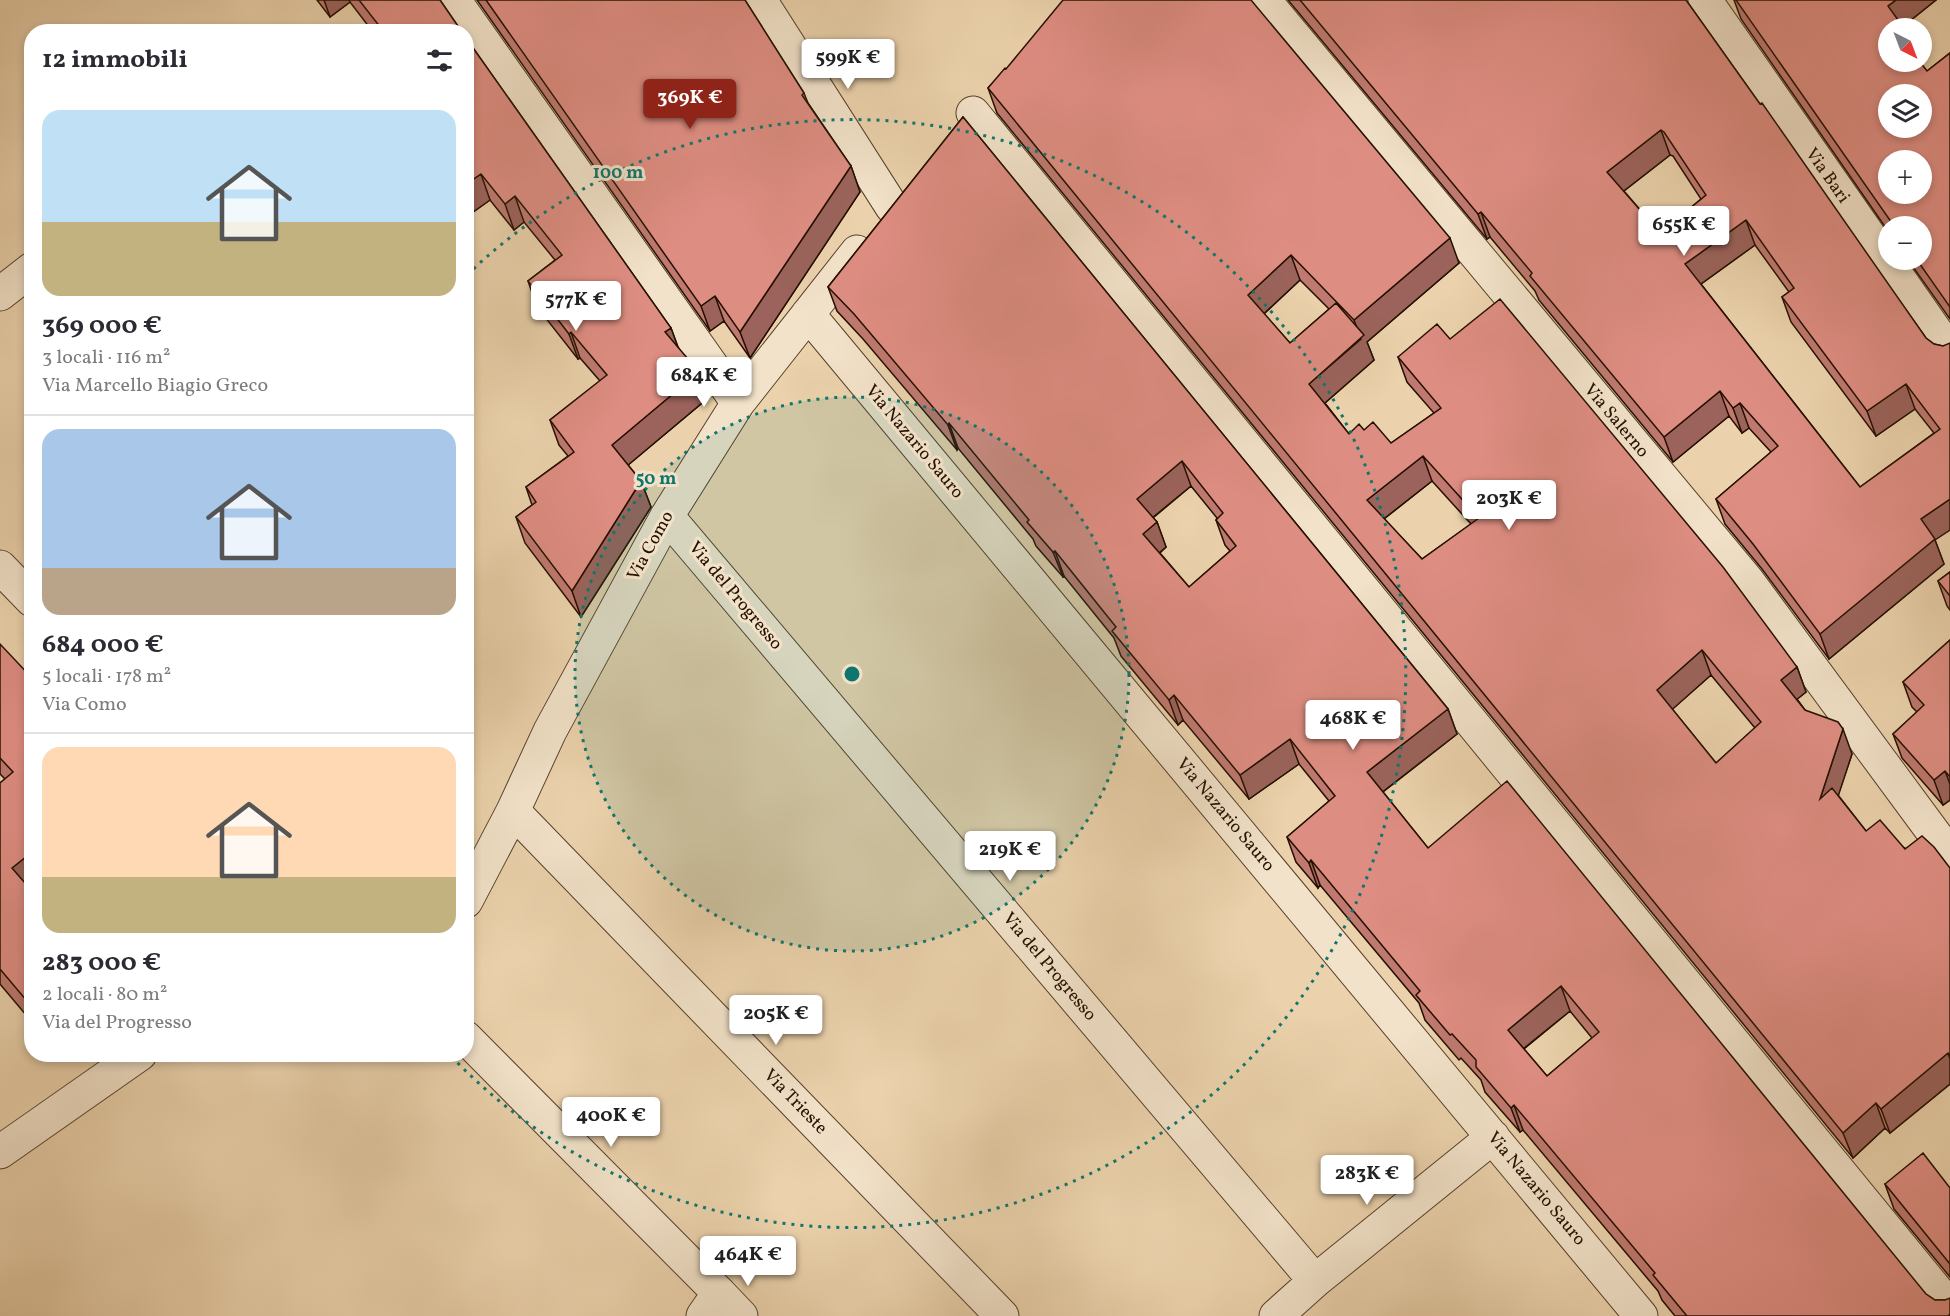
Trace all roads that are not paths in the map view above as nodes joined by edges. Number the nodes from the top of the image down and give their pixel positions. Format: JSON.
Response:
{"nodes":[{"id":1,"x":454,"y":0,"type":"edge"},
{"id":2,"x":760,"y":0,"type":"edge"},
{"id":3,"x":1264,"y":0,"type":"edge"},
{"id":4,"x":1705,"y":0,"type":"edge"},
{"id":5,"x":471,"y":24,"type":"edge"},
{"id":6,"x":474,"y":28,"type":"edge"},
{"id":7,"x":995,"y":87,"type":"edge"},
{"id":8,"x":973,"y":113,"type":"junction"},
{"id":9,"x":951,"y":139,"type":"edge"},
{"id":10,"x":914,"y":182,"type":"edge"},
{"id":11,"x":892,"y":207,"type":"junction"},
{"id":12,"x":24,"y":276,"type":"edge"},
{"id":13,"x":0,"y":294,"type":"edge"},
{"id":14,"x":808,"y":314,"type":"junction"},
{"id":15,"x":1950,"y":352,"type":"edge"},
{"id":16,"x":738,"y":403,"type":"junction"},
{"id":17,"x":667,"y":516,"type":"junction"},
{"id":18,"x":0,"y":567,"type":"edge"},
{"id":19,"x":24,"y":588,"type":"edge"},
{"id":20,"x":513,"y":811,"type":"junction"},
{"id":21,"x":1950,"y":855,"type":"edge"},
{"id":22,"x":474,"y":886,"type":"edge"},
{"id":23,"x":474,"y":1047,"type":"edge"},
{"id":24,"x":129,"y":1062,"type":"edge"},
{"id":25,"x":1493,"y":1137,"type":"junction"},
{"id":26,"x":0,"y":1152,"type":"edge"},
{"id":27,"x":1315,"y":1281,"type":"junction"},
{"id":28,"x":711,"y":1304,"type":"edge"},
{"id":29,"x":1950,"y":1307,"type":"edge"},
{"id":30,"x":741,"y":1316,"type":"edge"},
{"id":31,"x":1002,"y":1316,"type":"edge"},
{"id":32,"x":1276,"y":1316,"type":"edge"},
{"id":33,"x":1641,"y":1316,"type":"edge"}],
"edges":[{"from":1,"to":5,"type":"street"},
{"from":2,"to":11,"type":"street"},
{"from":3,"to":21,"type":"street","name":"Via Salerno"},
{"from":4,"to":15,"type":"street","name":"Via Bari"},
{"from":6,"to":16,"type":"street"},
{"from":7,"to":8,"type":"street"},
{"from":8,"to":9,"type":"street"},
{"from":8,"to":29,"type":"street"},
{"from":10,"to":11,"type":"street","name":"Via Como"},
{"from":11,"to":14,"type":"street","name":"Via Como"},
{"from":12,"to":13,"type":"street"},
{"from":14,"to":16,"type":"street","name":"Via Como"},
{"from":14,"to":25,"type":"street","name":"Via Nazario Sauro"},
{"from":16,"to":17,"type":"street","name":"Via Como"},
{"from":17,"to":20,"type":"street","name":"Via Como"},
{"from":17,"to":27,"type":"street","name":"Via del Progresso"},
{"from":18,"to":19,"type":"street"},
{"from":20,"to":22,"type":"street","name":"Via Como"},
{"from":20,"to":31,"type":"street","name":"Via Trieste"},
{"from":23,"to":28,"type":"street"},
{"from":24,"to":26,"type":"street"},
{"from":25,"to":27,"type":"street"},
{"from":25,"to":33,"type":"street","name":"Via Nazario Sauro"},
{"from":27,"to":32,"type":"street"},
{"from":28,"to":30,"type":"street"}]}
